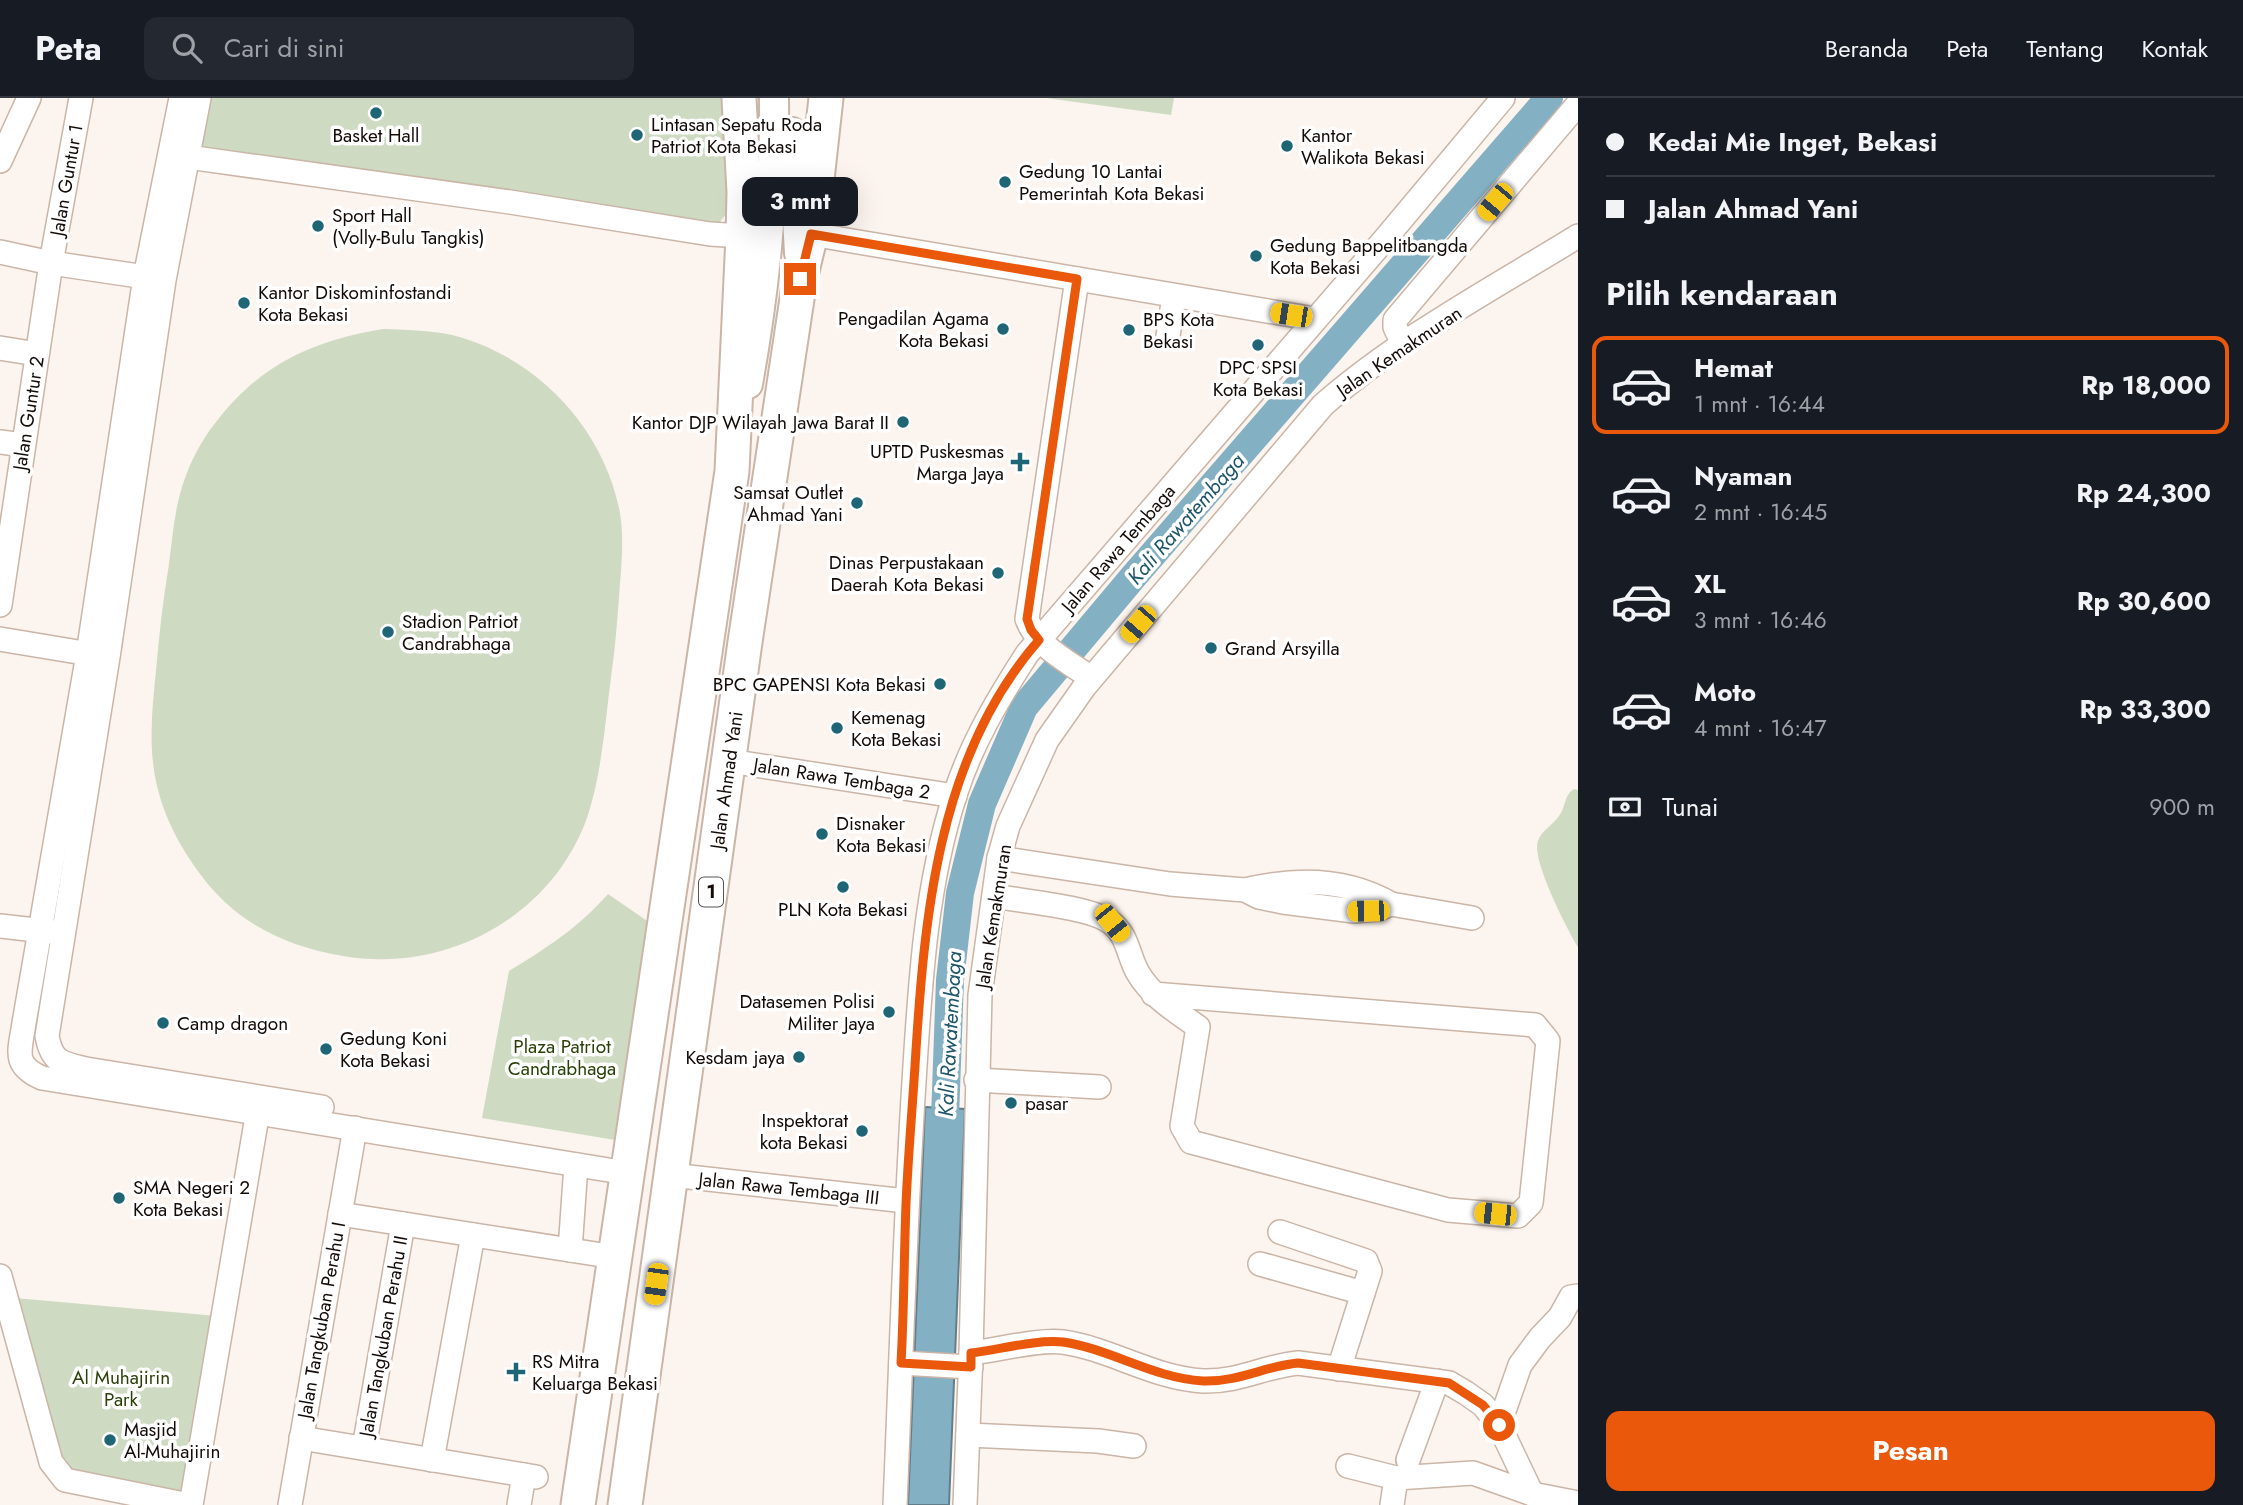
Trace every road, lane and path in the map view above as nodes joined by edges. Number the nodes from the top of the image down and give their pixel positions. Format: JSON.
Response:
{"nodes":[{"id":1,"x":29,"y":98,"type":"edge"},
{"id":2,"x":81,"y":98,"type":"edge"},
{"id":3,"x":181,"y":98,"type":"edge"},
{"id":4,"x":199,"y":98,"type":"edge"},
{"id":5,"x":739,"y":98,"type":"edge"},
{"id":6,"x":774,"y":98,"type":"edge"},
{"id":7,"x":791,"y":98,"type":"edge"},
{"id":8,"x":825,"y":98,"type":"edge"},
{"id":9,"x":1503,"y":98,"type":"edge"},
{"id":10,"x":1578,"y":104,"type":"edge"},
{"id":11,"x":784,"y":156,"type":"junction"},
{"id":12,"x":188,"y":157,"type":"junction"},
{"id":13,"x":0,"y":161,"type":"edge"},
{"id":14,"x":811,"y":234,"type":"junction"},
{"id":15,"x":743,"y":236,"type":"junction"},
{"id":16,"x":1578,"y":236,"type":"edge"},
{"id":17,"x":0,"y":252,"type":"edge"},
{"id":18,"x":51,"y":263,"type":"junction"},
{"id":19,"x":154,"y":279,"type":"junction"},
{"id":20,"x":800,"y":279,"type":"junction"},
{"id":21,"x":1077,"y":279,"type":"junction"},
{"id":22,"x":1174,"y":296,"type":"junction"},
{"id":23,"x":1315,"y":319,"type":"junction"},
{"id":24,"x":1167,"y":336,"type":"dead end"},
{"id":25,"x":1403,"y":344,"type":"junction"},
{"id":26,"x":0,"y":348,"type":"edge"},
{"id":27,"x":37,"y":355,"type":"junction"},
{"id":28,"x":11,"y":443,"type":"edge"},
{"id":29,"x":732,"y":471,"type":"junction"},
{"id":30,"x":4,"y":540,"type":"edge"},
{"id":31,"x":0,"y":605,"type":"edge"},
{"id":32,"x":0,"y":639,"type":"edge"},
{"id":33,"x":1041,"y":642,"type":"junction"},
{"id":34,"x":98,"y":656,"type":"junction"},
{"id":35,"x":1087,"y":675,"type":"junction"},
{"id":36,"x":729,"y":761,"type":"junction"},
{"id":37,"x":954,"y":796,"type":"junction"},
{"id":38,"x":999,"y":858,"type":"junction"},
{"id":39,"x":994,"y":896,"type":"junction"},
{"id":40,"x":1472,"y":918,"type":"dead end"},
{"id":41,"x":0,"y":926,"type":"edge"},
{"id":42,"x":40,"y":931,"type":"junction"},
{"id":43,"x":63,"y":934,"type":"junction"},
{"id":44,"x":1153,"y":994,"type":"junction"},
{"id":45,"x":10,"y":1056,"type":"edge"},
{"id":46,"x":976,"y":1080,"type":"junction"},
{"id":47,"x":1099,"y":1087,"type":"dead end"},
{"id":48,"x":259,"y":1104,"type":"junction"},
{"id":49,"x":354,"y":1131,"type":"junction"},
{"id":50,"x":576,"y":1165,"type":"junction"},
{"id":51,"x":629,"y":1166,"type":"junction"},
{"id":52,"x":671,"y":1175,"type":"junction"},
{"id":53,"x":906,"y":1201,"type":"junction"},
{"id":54,"x":340,"y":1214,"type":"junction"},
{"id":55,"x":403,"y":1224,"type":"junction"},
{"id":56,"x":1280,"y":1232,"type":"dead end"},
{"id":57,"x":473,"y":1235,"type":"junction"},
{"id":58,"x":570,"y":1250,"type":"junction"},
{"id":59,"x":615,"y":1257,"type":"junction"},
{"id":60,"x":1259,"y":1264,"type":"dead end"},
{"id":61,"x":0,"y":1276,"type":"edge"},
{"id":62,"x":1363,"y":1293,"type":"junction"},
{"id":63,"x":1578,"y":1296,"type":"edge"},
{"id":64,"x":3,"y":1301,"type":"edge"},
{"id":65,"x":968,"y":1363,"type":"junction"},
{"id":66,"x":907,"y":1364,"type":"junction"},
{"id":67,"x":1339,"y":1369,"type":"junction"},
{"id":68,"x":1437,"y":1381,"type":"junction"},
{"id":69,"x":1499,"y":1425,"type":"junction"},
{"id":70,"x":968,"y":1435,"type":"junction"},
{"id":71,"x":301,"y":1438,"type":"junction"},
{"id":72,"x":1133,"y":1446,"type":"dead end"},
{"id":73,"x":364,"y":1448,"type":"junction"},
{"id":74,"x":432,"y":1460,"type":"junction"},
{"id":75,"x":1348,"y":1466,"type":"dead end"},
{"id":76,"x":1402,"y":1469,"type":"junction"},
{"id":77,"x":1532,"y":1494,"type":"junction"},
{"id":78,"x":93,"y":1495,"type":"edge"},
{"id":79,"x":1578,"y":1503,"type":"edge"},
{"id":80,"x":190,"y":1505,"type":"edge"},
{"id":81,"x":290,"y":1505,"type":"edge"},
{"id":82,"x":519,"y":1505,"type":"edge"},
{"id":83,"x":578,"y":1505,"type":"edge"},
{"id":84,"x":625,"y":1505,"type":"edge"},
{"id":85,"x":895,"y":1505,"type":"edge"},
{"id":86,"x":965,"y":1505,"type":"edge"},
{"id":87,"x":1392,"y":1505,"type":"edge"}],
"edges":[{"from":1,"to":13,"type":"street"},
{"from":2,"to":18,"type":"street","name":"Jalan Guntur 1"},
{"from":3,"to":19,"type":"street"},
{"from":4,"to":12,"type":"street"},
{"from":5,"to":15,"type":"highway","name":"Jalan Ahmad Yani","number":"1"},
{"from":6,"to":11,"type":"main road"},
{"from":7,"to":11,"type":"main road"},
{"from":8,"to":14,"type":"highway","name":"Jalan Ahmad Yani","number":"1"},
{"from":9,"to":23,"type":"street","name":"Jalan Rawa Tembaga"},
{"from":10,"to":25,"type":"street"},
{"from":11,"to":20,"type":"main road"},
{"from":11,"to":29,"type":"main road"},
{"from":12,"to":15,"type":"street"},
{"from":12,"to":19,"type":"street"},
{"from":14,"to":20,"type":"highway","name":"Jalan Ahmad Yani","number":"1"},
{"from":14,"to":21,"type":"street"},
{"from":15,"to":29,"type":"highway","name":"Jalan Ahmad Yani","number":"1"},
{"from":16,"to":25,"type":"street","name":"Jalan Kemakmuran"},
{"from":17,"to":18,"type":"street"},
{"from":18,"to":19,"type":"street"},
{"from":18,"to":27,"type":"street","name":"Jalan Guntur 2"},
{"from":19,"to":34,"type":"street"},
{"from":20,"to":36,"type":"highway","name":"Jalan Ahmad Yani","number":"1"},
{"from":21,"to":22,"type":"street"},
{"from":21,"to":33,"type":"street"},
{"from":22,"to":23,"type":"street"},
{"from":22,"to":24,"type":"street"},
{"from":23,"to":33,"type":"street","name":"Jalan Rawa Tembaga"},
{"from":25,"to":35,"type":"street","name":"Jalan Kemakmuran"},
{"from":26,"to":27,"type":"street"},
{"from":27,"to":28,"type":"street","name":"Jalan Guntur 2"},
{"from":28,"to":30,"type":"street","name":"Jalan Guntur 2"},
{"from":29,"to":51,"type":"highway","name":"Jalan Ahmad Yani","number":"1"},
{"from":30,"to":31,"type":"street","name":"Jalan Guntur 2"},
{"from":32,"to":34,"type":"street"},
{"from":33,"to":35,"type":"street"},
{"from":33,"to":37,"type":"street","name":"Jalan Rawa Tembaga"},
{"from":34,"to":42,"type":"street"},
{"from":34,"to":43,"type":"street"},
{"from":35,"to":38,"type":"street","name":"Jalan Kemakmuran"},
{"from":36,"to":37,"type":"street","name":"Jalan Rawa Tembaga 2"},
{"from":36,"to":52,"type":"highway","name":"Jalan Ahmad Yani","number":"1"},
{"from":37,"to":53,"type":"street","name":"Jalan Rawa Tembaga"},
{"from":38,"to":39,"type":"street","name":"Jalan Kemakmuran"},
{"from":38,"to":40,"type":"street"},
{"from":39,"to":44,"type":"street"},
{"from":39,"to":46,"type":"street","name":"Jalan Kemakmuran"},
{"from":41,"to":42,"type":"street"},
{"from":42,"to":43,"type":"street"},
{"from":42,"to":45,"type":"street"},
{"from":43,"to":48,"type":"street"},
{"from":44,"to":44,"type":"street"},
{"from":45,"to":48,"type":"street"},
{"from":46,"to":47,"type":"street"},
{"from":46,"to":65,"type":"street","name":"Jalan Kemakmuran"},
{"from":48,"to":49,"type":"street"},
{"from":48,"to":51,"type":"street"},
{"from":48,"to":80,"type":"street"},
{"from":49,"to":50,"type":"street"},
{"from":49,"to":54,"type":"street","name":"Jalan Tangkuban Perahu I"},
{"from":50,"to":51,"type":"street"},
{"from":50,"to":58,"type":"street"},
{"from":51,"to":59,"type":"highway","name":"Jalan Ahmad Yani","number":"1"},
{"from":52,"to":53,"type":"street","name":"Jalan Rawa Tembaga III"},
{"from":52,"to":84,"type":"highway","name":"Jalan Ahmad Yani","number":"1"},
{"from":53,"to":66,"type":"street","name":"Jalan Rawa Tembaga"},
{"from":54,"to":55,"type":"street"},
{"from":54,"to":71,"type":"street","name":"Jalan Tangkuban Perahu I"},
{"from":55,"to":57,"type":"street"},
{"from":55,"to":73,"type":"street","name":"Jalan Tangkuban Perahu II"},
{"from":56,"to":62,"type":"street"},
{"from":57,"to":58,"type":"street"},
{"from":57,"to":74,"type":"street"},
{"from":58,"to":59,"type":"street"},
{"from":59,"to":83,"type":"highway","name":"Jalan Ahmad Yani","number":"1"},
{"from":60,"to":62,"type":"street"},
{"from":61,"to":64,"type":"street"},
{"from":62,"to":67,"type":"street"},
{"from":63,"to":69,"type":"street"},
{"from":64,"to":78,"type":"street"},
{"from":65,"to":66,"type":"street"},
{"from":65,"to":67,"type":"street"},
{"from":65,"to":70,"type":"street","name":"Jalan Kemakmuran"},
{"from":66,"to":85,"type":"street","name":"Jalan Rawa Tembaga"},
{"from":67,"to":68,"type":"street"},
{"from":68,"to":69,"type":"street"},
{"from":68,"to":76,"type":"street"},
{"from":69,"to":77,"type":"street"},
{"from":70,"to":72,"type":"street"},
{"from":70,"to":86,"type":"street","name":"Jalan Kemakmuran"},
{"from":71,"to":73,"type":"street"},
{"from":71,"to":81,"type":"street","name":"Jalan Tangkuban Perahu I"},
{"from":73,"to":74,"type":"street"},
{"from":74,"to":82,"type":"street"},
{"from":75,"to":76,"type":"street"},
{"from":76,"to":77,"type":"street"},
{"from":76,"to":87,"type":"street"},
{"from":77,"to":79,"type":"street"},
{"from":78,"to":80,"type":"street"}]}
